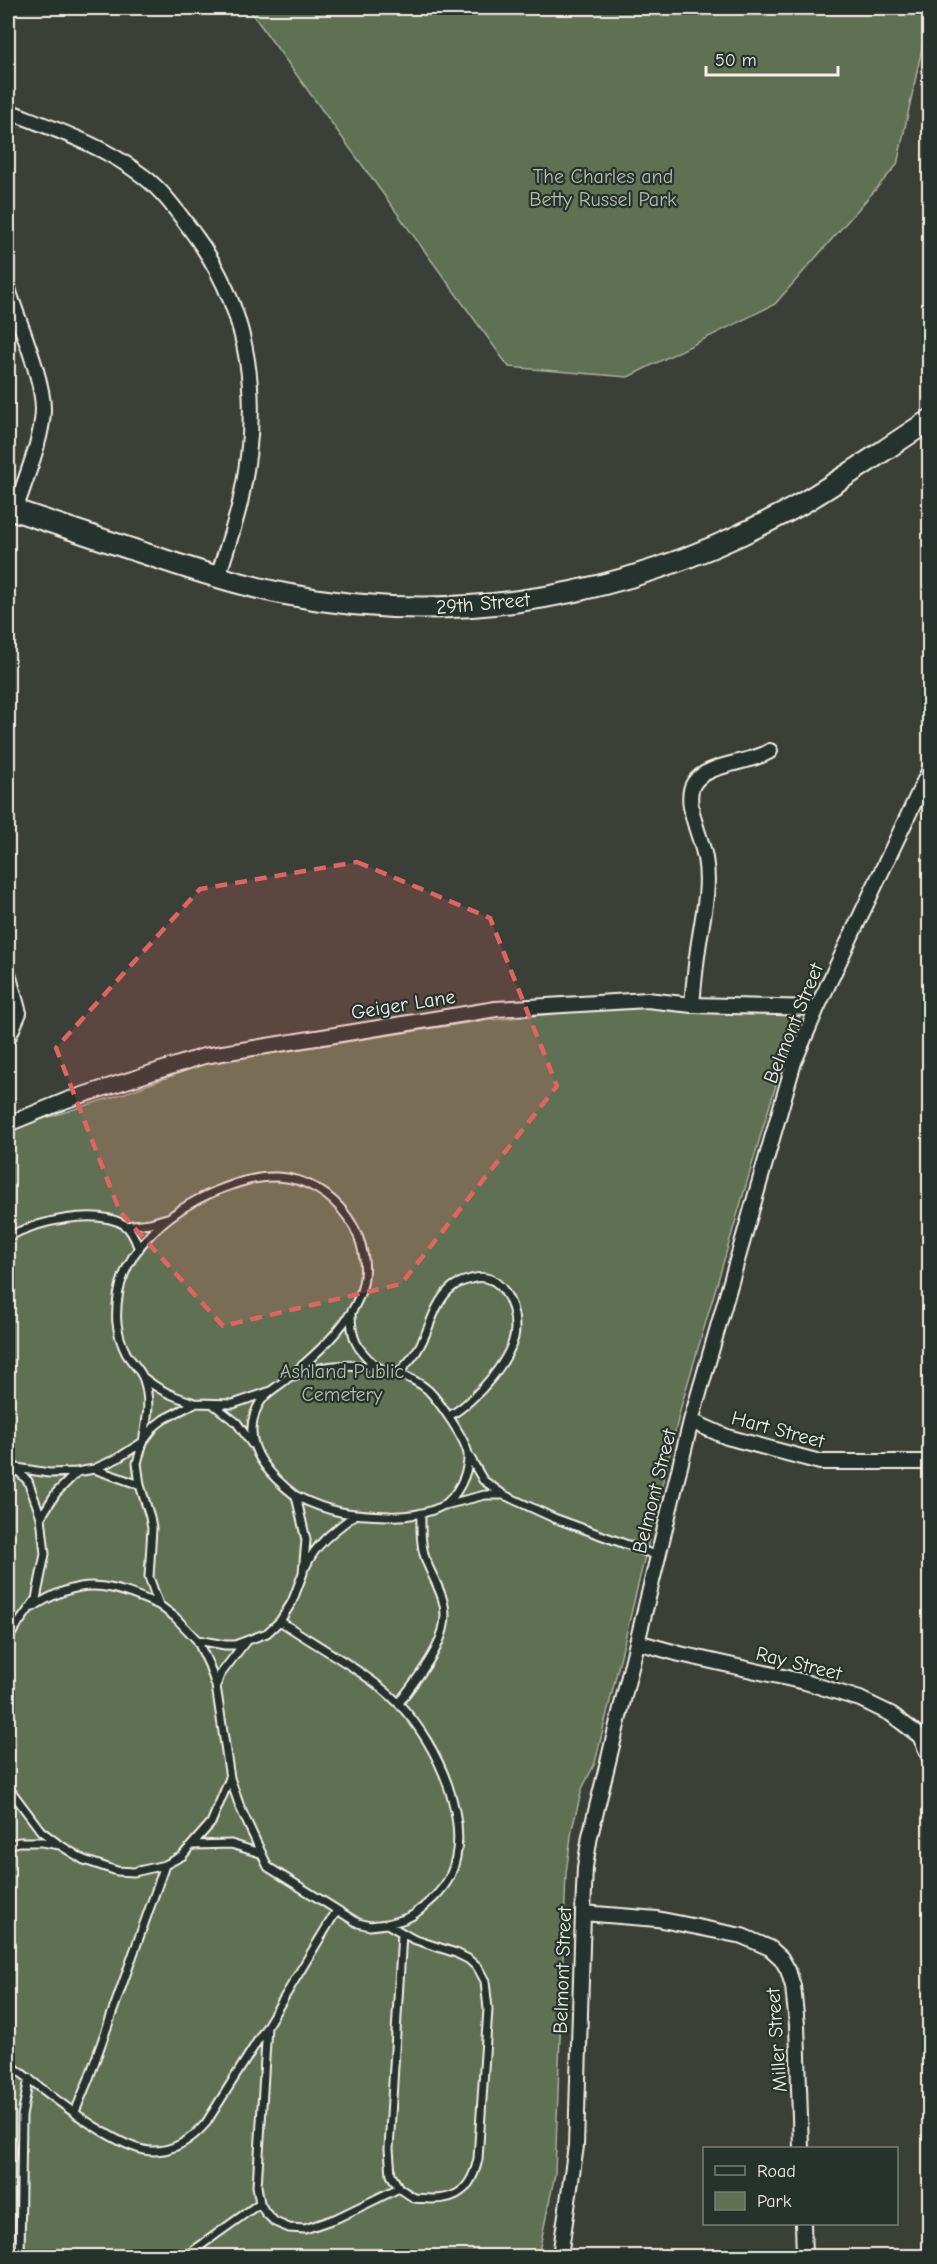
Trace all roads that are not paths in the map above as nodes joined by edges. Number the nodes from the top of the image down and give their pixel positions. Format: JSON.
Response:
{"nodes":[{"id":1,"x":8,"y":111,"type":"edge"},
{"id":2,"x":8,"y":290,"type":"edge"},
{"id":3,"x":930,"y":420,"type":"edge"},
{"id":4,"x":11,"y":509,"type":"edge"},
{"id":5,"x":218,"y":577,"type":"junction"},
{"id":6,"x":770,"y":751,"type":"dead end"},
{"id":7,"x":930,"y":769,"type":"edge"},
{"id":8,"x":8,"y":974,"type":"edge"},
{"id":9,"x":692,"y":1005,"type":"junction"},
{"id":10,"x":816,"y":1008,"type":"junction"},
{"id":11,"x":8,"y":1038,"type":"edge"},
{"id":12,"x":8,"y":1124,"type":"edge"},
{"id":13,"x":169,"y":1217,"type":"junction"},
{"id":14,"x":125,"y":1226,"type":"junction"},
{"id":15,"x":8,"y":1237,"type":"edge"},
{"id":16,"x":139,"y":1249,"type":"junction"},
{"id":17,"x":351,"y":1314,"type":"junction"},
{"id":18,"x":377,"y":1367,"type":"junction"},
{"id":19,"x":398,"y":1374,"type":"junction"},
{"id":20,"x":144,"y":1378,"type":"junction"},
{"id":21,"x":286,"y":1380,"type":"junction"},
{"id":22,"x":268,"y":1392,"type":"junction"},
{"id":23,"x":195,"y":1403,"type":"junction"},
{"id":24,"x":214,"y":1405,"type":"junction"},
{"id":25,"x":449,"y":1416,"type":"junction"},
{"id":26,"x":691,"y":1421,"type":"junction"},
{"id":27,"x":143,"y":1442,"type":"junction"},
{"id":28,"x":254,"y":1447,"type":"junction"},
{"id":29,"x":468,"y":1454,"type":"junction"},
{"id":30,"x":8,"y":1461,"type":"edge"},
{"id":31,"x":930,"y":1462,"type":"edge"},
{"id":32,"x":17,"y":1468,"type":"junction"},
{"id":33,"x":94,"y":1469,"type":"junction"},
{"id":34,"x":78,"y":1472,"type":"junction"},
{"id":35,"x":140,"y":1485,"type":"junction"},
{"id":36,"x":504,"y":1495,"type":"junction"},
{"id":37,"x":296,"y":1496,"type":"junction"},
{"id":38,"x":444,"y":1506,"type":"junction"},
{"id":39,"x":421,"y":1513,"type":"junction"},
{"id":40,"x":355,"y":1515,"type":"junction"},
{"id":41,"x":41,"y":1517,"type":"junction"},
{"id":42,"x":658,"y":1556,"type":"junction"},
{"id":43,"x":303,"y":1573,"type":"junction"},
{"id":44,"x":159,"y":1605,"type":"junction"},
{"id":45,"x":28,"y":1610,"type":"junction"},
{"id":46,"x":280,"y":1622,"type":"junction"},
{"id":47,"x":8,"y":1638,"type":"edge"},
{"id":48,"x":197,"y":1640,"type":"junction"},
{"id":49,"x":246,"y":1641,"type":"junction"},
{"id":50,"x":637,"y":1642,"type":"junction"},
{"id":51,"x":216,"y":1686,"type":"junction"},
{"id":52,"x":399,"y":1703,"type":"junction"},
{"id":53,"x":930,"y":1758,"type":"edge"},
{"id":54,"x":231,"y":1778,"type":"junction"},
{"id":55,"x":8,"y":1787,"type":"edge"},
{"id":56,"x":8,"y":1845,"type":"edge"},
{"id":57,"x":60,"y":1845,"type":"junction"},
{"id":58,"x":193,"y":1845,"type":"junction"},
{"id":59,"x":260,"y":1853,"type":"junction"},
{"id":60,"x":165,"y":1865,"type":"junction"},
{"id":61,"x":337,"y":1910,"type":"junction"},
{"id":62,"x":583,"y":1913,"type":"junction"},
{"id":63,"x":387,"y":1924,"type":"junction"},
{"id":64,"x":402,"y":1933,"type":"junction"},
{"id":65,"x":267,"y":2026,"type":"junction"},
{"id":66,"x":8,"y":2063,"type":"edge"},
{"id":67,"x":29,"y":2078,"type":"junction"},
{"id":68,"x":75,"y":2112,"type":"junction"},
{"id":69,"x":801,"y":2147,"type":"edge"},
{"id":70,"x":399,"y":2188,"type":"junction"},
{"id":71,"x":260,"y":2203,"type":"junction"},
{"id":72,"x":803,"y":2225,"type":"edge"},
{"id":73,"x":20,"y":2256,"type":"edge"},
{"id":74,"x":186,"y":2256,"type":"edge"},
{"id":75,"x":560,"y":2256,"type":"edge"},
{"id":76,"x":804,"y":2256,"type":"edge"}],
"edges":[{"from":1,"to":5,"type":"street"},
{"from":2,"to":4,"type":"street"},
{"from":3,"to":5,"type":"street","name":"29th Street"},
{"from":4,"to":5,"type":"street","name":"29th Street"},
{"from":6,"to":9,"type":"street"},
{"from":7,"to":10,"type":"street","name":"Belmont Street"},
{"from":8,"to":11,"type":"street"},
{"from":9,"to":10,"type":"street","name":"Geiger Lane"},
{"from":9,"to":12,"type":"street","name":"Geiger Lane"},
{"from":10,"to":26,"type":"street","name":"Belmont Street"},
{"from":13,"to":14,"type":"lane"},
{"from":13,"to":16,"type":"lane"},
{"from":13,"to":17,"type":"lane"},
{"from":14,"to":15,"type":"lane"},
{"from":14,"to":16,"type":"lane"},
{"from":16,"to":20,"type":"lane"},
{"from":17,"to":18,"type":"lane"},
{"from":17,"to":21,"type":"lane"},
{"from":18,"to":19,"type":"lane"},
{"from":18,"to":21,"type":"lane"},
{"from":19,"to":25,"type":"lane"},
{"from":19,"to":25,"type":"lane"},
{"from":20,"to":23,"type":"lane"},
{"from":20,"to":27,"type":"lane"},
{"from":21,"to":22,"type":"lane"},
{"from":22,"to":24,"type":"lane"},
{"from":22,"to":28,"type":"lane"},
{"from":23,"to":24,"type":"lane"},
{"from":23,"to":27,"type":"lane"},
{"from":24,"to":28,"type":"lane"},
{"from":25,"to":29,"type":"lane"},
{"from":26,"to":31,"type":"street","name":"Hart Street"},
{"from":26,"to":42,"type":"street","name":"Belmont Street"},
{"from":27,"to":33,"type":"lane"},
{"from":27,"to":35,"type":"lane"},
{"from":28,"to":37,"type":"lane"},
{"from":29,"to":36,"type":"lane"},
{"from":29,"to":38,"type":"lane"},
{"from":30,"to":32,"type":"lane"},
{"from":32,"to":34,"type":"lane"},
{"from":32,"to":41,"type":"lane"},
{"from":33,"to":34,"type":"lane"},
{"from":33,"to":35,"type":"lane"},
{"from":34,"to":41,"type":"lane"},
{"from":35,"to":44,"type":"lane"},
{"from":36,"to":38,"type":"lane"},
{"from":36,"to":42,"type":"lane"},
{"from":37,"to":40,"type":"lane"},
{"from":37,"to":43,"type":"lane"},
{"from":38,"to":39,"type":"lane"},
{"from":39,"to":40,"type":"lane"},
{"from":39,"to":52,"type":"lane"},
{"from":40,"to":43,"type":"lane"},
{"from":41,"to":45,"type":"lane"},
{"from":42,"to":50,"type":"street","name":"Belmont Street"},
{"from":43,"to":46,"type":"lane"},
{"from":44,"to":45,"type":"lane"},
{"from":44,"to":48,"type":"lane"},
{"from":45,"to":47,"type":"lane"},
{"from":46,"to":49,"type":"lane"},
{"from":46,"to":52,"type":"lane"},
{"from":48,"to":49,"type":"lane"},
{"from":48,"to":51,"type":"lane"},
{"from":49,"to":51,"type":"lane"},
{"from":50,"to":53,"type":"street","name":"Ray Street"},
{"from":50,"to":62,"type":"street","name":"Belmont Street"},
{"from":51,"to":54,"type":"lane"},
{"from":52,"to":63,"type":"lane"},
{"from":54,"to":58,"type":"lane"},
{"from":54,"to":59,"type":"lane"},
{"from":55,"to":57,"type":"lane"},
{"from":56,"to":57,"type":"lane"},
{"from":57,"to":60,"type":"lane"},
{"from":58,"to":59,"type":"lane"},
{"from":58,"to":60,"type":"lane"},
{"from":59,"to":61,"type":"lane"},
{"from":60,"to":68,"type":"lane"},
{"from":61,"to":63,"type":"lane"},
{"from":61,"to":65,"type":"lane"},
{"from":62,"to":69,"type":"street","name":"Miller Street"},
{"from":62,"to":75,"type":"street","name":"Belmont Street"},
{"from":63,"to":64,"type":"lane"},
{"from":64,"to":70,"type":"lane"},
{"from":64,"to":70,"type":"lane"},
{"from":65,"to":68,"type":"lane"},
{"from":65,"to":71,"type":"lane"},
{"from":66,"to":67,"type":"lane"},
{"from":67,"to":68,"type":"lane"},
{"from":67,"to":73,"type":"lane"},
{"from":70,"to":71,"type":"lane"},
{"from":71,"to":74,"type":"lane"},
{"from":72,"to":76,"type":"street"}]}
